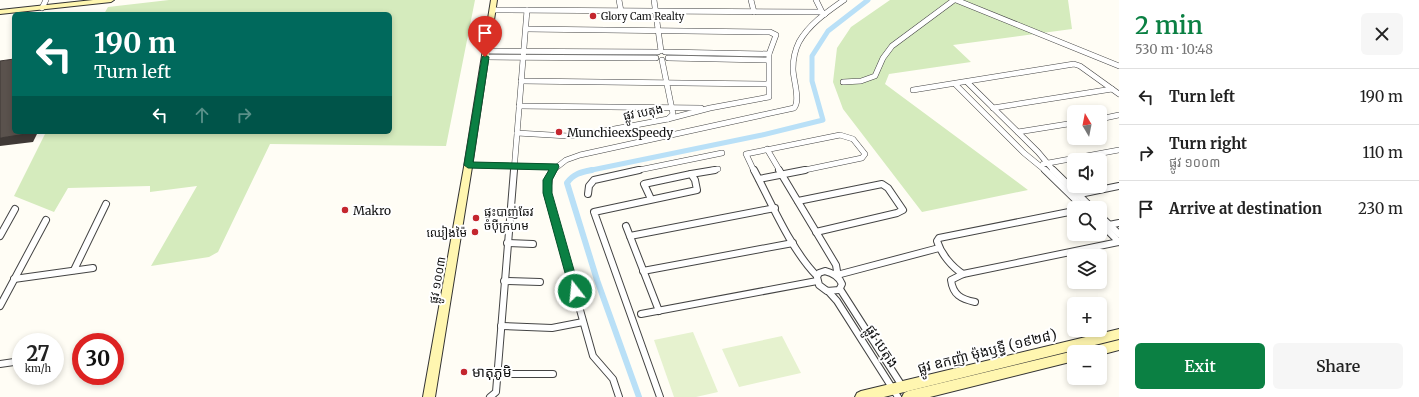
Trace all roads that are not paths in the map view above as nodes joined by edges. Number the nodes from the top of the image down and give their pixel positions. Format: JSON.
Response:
{"nodes":[{"id":1,"x":46,"y":0,"type":"edge"},
{"id":2,"x":111,"y":0,"type":"edge"},
{"id":3,"x":494,"y":0,"type":"edge"},
{"id":4,"x":619,"y":0,"type":"edge"},
{"id":5,"x":654,"y":0,"type":"edge"},
{"id":6,"x":750,"y":0,"type":"edge"},
{"id":7,"x":816,"y":0,"type":"edge"},
{"id":8,"x":844,"y":0,"type":"edge"},
{"id":9,"x":955,"y":0,"type":"edge"},
{"id":10,"x":42,"y":8,"type":"junction"},
{"id":11,"x":493,"y":10,"type":"junction"},
{"id":12,"x":527,"y":10,"type":"junction"},
{"id":13,"x":620,"y":11,"type":"junction"},
{"id":14,"x":655,"y":11,"type":"junction"},
{"id":15,"x":0,"y":12,"type":"edge"},
{"id":16,"x":754,"y":12,"type":"junction"},
{"id":17,"x":823,"y":13,"type":"junction"},
{"id":18,"x":526,"y":30,"type":"junction"},
{"id":19,"x":658,"y":31,"type":"junction"},
{"id":20,"x":661,"y":52,"type":"junction"},
{"id":21,"x":486,"y":54,"type":"junction"},
{"id":22,"x":524,"y":54,"type":"junction"},
{"id":23,"x":769,"y":54,"type":"junction"},
{"id":24,"x":668,"y":58,"type":"junction"},
{"id":25,"x":659,"y":59,"type":"junction"},
{"id":26,"x":768,"y":60,"type":"junction"},
{"id":27,"x":1119,"y":66,"type":"edge"},
{"id":28,"x":521,"y":81,"type":"junction"},
{"id":29,"x":666,"y":82,"type":"junction"},
{"id":30,"x":843,"y":82,"type":"dead end"},
{"id":31,"x":967,"y":82,"type":"junction"},
{"id":32,"x":768,"y":84,"type":"junction"},
{"id":33,"x":955,"y":84,"type":"junction"},
{"id":34,"x":1112,"y":89,"type":"junction"},
{"id":35,"x":913,"y":90,"type":"dead end"},
{"id":36,"x":1119,"y":94,"type":"edge"},
{"id":37,"x":519,"y":106,"type":"junction"},
{"id":38,"x":670,"y":107,"type":"junction"},
{"id":39,"x":710,"y":108,"type":"junction"},
{"id":40,"x":993,"y":108,"type":"junction"},
{"id":41,"x":1119,"y":116,"type":"edge"},
{"id":42,"x":1107,"y":118,"type":"edge"},
{"id":43,"x":668,"y":119,"type":"junction"},
{"id":44,"x":1067,"y":124,"type":"edge"},
{"id":45,"x":1018,"y":132,"type":"junction"},
{"id":46,"x":517,"y":133,"type":"junction"},
{"id":47,"x":766,"y":149,"type":"junction"},
{"id":48,"x":1119,"y":150,"type":"edge"},
{"id":49,"x":722,"y":153,"type":"dead end"},
{"id":50,"x":1042,"y":164,"type":"junction"},
{"id":51,"x":468,"y":165,"type":"junction"},
{"id":52,"x":514,"y":166,"type":"junction"},
{"id":53,"x":555,"y":167,"type":"junction"},
{"id":54,"x":718,"y":168,"type":"dead end"},
{"id":55,"x":691,"y":174,"type":"junction"},
{"id":56,"x":782,"y":174,"type":"junction"},
{"id":57,"x":759,"y":179,"type":"junction"},
{"id":58,"x":1119,"y":186,"type":"edge"},
{"id":59,"x":588,"y":194,"type":"dead end"},
{"id":60,"x":1074,"y":195,"type":"junction"},
{"id":61,"x":651,"y":199,"type":"junction"},
{"id":62,"x":798,"y":201,"type":"junction"},
{"id":63,"x":1079,"y":201,"type":"edge"},
{"id":64,"x":1082,"y":201,"type":"edge"},
{"id":65,"x":106,"y":204,"type":"dead end"},
{"id":66,"x":775,"y":208,"type":"junction"},
{"id":67,"x":15,"y":209,"type":"dead end"},
{"id":68,"x":1067,"y":212,"type":"edge"},
{"id":69,"x":46,"y":220,"type":"dead end"},
{"id":70,"x":1119,"y":223,"type":"edge"},
{"id":71,"x":1109,"y":225,"type":"joint"},
{"id":72,"x":626,"y":226,"type":"dead end"},
{"id":73,"x":1107,"y":230,"type":"edge"},
{"id":74,"x":816,"y":232,"type":"junction"},
{"id":75,"x":1119,"y":234,"type":"edge"},
{"id":76,"x":0,"y":236,"type":"edge"},
{"id":77,"x":630,"y":236,"type":"junction"},
{"id":78,"x":1119,"y":242,"type":"edge"},
{"id":79,"x":507,"y":243,"type":"junction"},
{"id":80,"x":793,"y":243,"type":"junction"},
{"id":81,"x":533,"y":244,"type":"dead end"},
{"id":82,"x":939,"y":248,"type":"junction"},
{"id":83,"x":93,"y":268,"type":"dead end"},
{"id":84,"x":74,"y":270,"type":"junction"},
{"id":85,"x":643,"y":271,"type":"junction"},
{"id":86,"x":963,"y":274,"type":"junction"},
{"id":87,"x":836,"y":275,"type":"junction"},
{"id":88,"x":14,"y":279,"type":"junction"},
{"id":89,"x":817,"y":279,"type":"junction"},
{"id":90,"x":504,"y":281,"type":"junction"},
{"id":91,"x":540,"y":282,"type":"dead end"},
{"id":92,"x":840,"y":288,"type":"junction"},
{"id":93,"x":828,"y":291,"type":"junction"},
{"id":94,"x":975,"y":302,"type":"dead end"},
{"id":95,"x":0,"y":306,"type":"edge"},
{"id":96,"x":658,"y":311,"type":"junction"},
{"id":97,"x":641,"y":314,"type":"dead end"},
{"id":98,"x":583,"y":322,"type":"junction"},
{"id":99,"x":501,"y":326,"type":"junction"},
{"id":100,"x":1119,"y":334,"type":"edge"},
{"id":101,"x":1119,"y":345,"type":"edge"},
{"id":102,"x":1107,"y":348,"type":"edge"},
{"id":103,"x":1067,"y":358,"type":"edge"},
{"id":104,"x":12,"y":362,"type":"edge"},
{"id":105,"x":0,"y":364,"type":"edge"},
{"id":106,"x":498,"y":374,"type":"junction"},
{"id":107,"x":553,"y":374,"type":"dead end"},
{"id":108,"x":902,"y":393,"type":"edge"},
{"id":109,"x":429,"y":397,"type":"edge"},
{"id":110,"x":490,"y":397,"type":"edge"},
{"id":111,"x":619,"y":397,"type":"edge"},
{"id":112,"x":660,"y":397,"type":"edge"},
{"id":113,"x":862,"y":397,"type":"edge"}],
"edges":[{"from":1,"to":10,"type":"street"},
{"from":2,"to":10,"type":"main road"},
{"from":3,"to":11,"type":"main road","name":"ផ្លូវ ១០០៣"},
{"from":4,"to":13,"type":"street"},
{"from":5,"to":14,"type":"street"},
{"from":6,"to":16,"type":"street"},
{"from":7,"to":17,"type":"street"},
{"from":8,"to":17,"type":"street"},
{"from":9,"to":27,"type":"street"},
{"from":9,"to":30,"type":"street"},
{"from":10,"to":15,"type":"main road"},
{"from":11,"to":12,"type":"street"},
{"from":11,"to":21,"type":"main road","name":"ផ្លូវ ១០០៣"},
{"from":12,"to":13,"type":"street"},
{"from":12,"to":18,"type":"street"},
{"from":13,"to":14,"type":"street"},
{"from":14,"to":16,"type":"street"},
{"from":14,"to":19,"type":"street"},
{"from":16,"to":17,"type":"street"},
{"from":17,"to":53,"type":"street"},
{"from":18,"to":19,"type":"street"},
{"from":18,"to":22,"type":"street"},
{"from":19,"to":20,"type":"street"},
{"from":19,"to":23,"type":"street"},
{"from":20,"to":22,"type":"street"},
{"from":20,"to":23,"type":"street"},
{"from":20,"to":24,"type":"street"},
{"from":20,"to":25,"type":"street"},
{"from":21,"to":22,"type":"street"},
{"from":21,"to":51,"type":"main road","name":"ផ្លូវ ១០០៣"},
{"from":22,"to":25,"type":"street"},
{"from":22,"to":28,"type":"street"},
{"from":23,"to":26,"type":"street"},
{"from":24,"to":25,"type":"street"},
{"from":24,"to":26,"type":"street"},
{"from":25,"to":29,"type":"street"},
{"from":26,"to":32,"type":"street"},
{"from":28,"to":29,"type":"street"},
{"from":28,"to":37,"type":"street"},
{"from":29,"to":32,"type":"street"},
{"from":29,"to":38,"type":"street"},
{"from":31,"to":33,"type":"street"},
{"from":31,"to":34,"type":"street"},
{"from":31,"to":40,"type":"street"},
{"from":32,"to":39,"type":"street","name":"ផ្លូវ បេតុង"},
{"from":33,"to":35,"type":"street"},
{"from":33,"to":50,"type":"street"},
{"from":34,"to":36,"type":"street"},
{"from":34,"to":40,"type":"street"},
{"from":37,"to":38,"type":"street"},
{"from":37,"to":46,"type":"street"},
{"from":38,"to":39,"type":"street"},
{"from":38,"to":43,"type":"street"},
{"from":39,"to":43,"type":"street","name":"ផ្លូវ បេតុង"},
{"from":40,"to":45,"type":"street"},
{"from":41,"to":42,"type":"street"},
{"from":43,"to":46,"type":"street","name":"ផ្លូវ បេតុង"},
{"from":44,"to":45,"type":"street"},
{"from":45,"to":50,"type":"street"},
{"from":46,"to":52,"type":"street"},
{"from":47,"to":56,"type":"street"},
{"from":47,"to":56,"type":"street"},
{"from":47,"to":57,"type":"street"},
{"from":48,"to":50,"type":"street"},
{"from":49,"to":59,"type":"street"},
{"from":50,"to":60,"type":"street"},
{"from":51,"to":52,"type":"street"},
{"from":51,"to":109,"type":"main road","name":"ផ្លូវ ១០០៣"},
{"from":52,"to":53,"type":"street"},
{"from":52,"to":79,"type":"street"},
{"from":53,"to":98,"type":"street"},
{"from":54,"to":55,"type":"street"},
{"from":55,"to":61,"type":"street"},
{"from":55,"to":61,"type":"street"},
{"from":56,"to":57,"type":"street"},
{"from":56,"to":62,"type":"street"},
{"from":57,"to":66,"type":"street"},
{"from":58,"to":60,"type":"street"},
{"from":60,"to":63,"type":"street"},
{"from":60,"to":64,"type":"street"},
{"from":61,"to":112,"type":"street"},
{"from":62,"to":74,"type":"street"},
{"from":62,"to":74,"type":"street"},
{"from":65,"to":84,"type":"street"},
{"from":66,"to":77,"type":"street"},
{"from":66,"to":80,"type":"street"},
{"from":67,"to":76,"type":"street"},
{"from":68,"to":82,"type":"street"},
{"from":69,"to":88,"type":"street"},
{"from":70,"to":71,"type":"street"},
{"from":71,"to":75,"type":"street"},
{"from":72,"to":77,"type":"street"},
{"from":73,"to":78,"type":"street"},
{"from":74,"to":87,"type":"street"},
{"from":77,"to":85,"type":"street"},
{"from":78,"to":86,"type":"street"},
{"from":79,"to":81,"type":"street"},
{"from":79,"to":90,"type":"street"},
{"from":80,"to":85,"type":"street"},
{"from":80,"to":89,"type":"street"},
{"from":82,"to":86,"type":"street"},
{"from":82,"to":87,"type":"street"},
{"from":83,"to":84,"type":"street"},
{"from":84,"to":88,"type":"street"},
{"from":85,"to":96,"type":"street"},
{"from":86,"to":94,"type":"street"},
{"from":87,"to":89,"type":"street"},
{"from":87,"to":92,"type":"street"},
{"from":88,"to":95,"type":"street"},
{"from":89,"to":93,"type":"street"},
{"from":89,"to":96,"type":"street"},
{"from":90,"to":91,"type":"street"},
{"from":90,"to":99,"type":"street"},
{"from":92,"to":93,"type":"street"},
{"from":92,"to":108,"type":"street","name":"ផ្លូវ បេតុង"},
{"from":93,"to":108,"type":"street","name":"ផ្លូវ បេតុង"},
{"from":96,"to":97,"type":"street"},
{"from":98,"to":99,"type":"street"},
{"from":98,"to":111,"type":"street"},
{"from":99,"to":106,"type":"street"},
{"from":100,"to":108,"type":"main road","name":"ផ្លូវ ឧកញ៉ា ម៉ុងឫទ្ធី (១៩២៨)"},
{"from":101,"to":102,"type":"main road"},
{"from":103,"to":108,"type":"main road","name":"ផ្លូវ ឧកញ៉ា ម៉ុងឫទ្ធី (១៩២៨)"},
{"from":104,"to":105,"type":"street"},
{"from":106,"to":107,"type":"street"},
{"from":106,"to":110,"type":"street"},
{"from":108,"to":113,"type":"main road","name":"ផ្លូវ ឧកញ៉ា ម៉ុងឫទ្ធី (១៩២៨)"}]}
